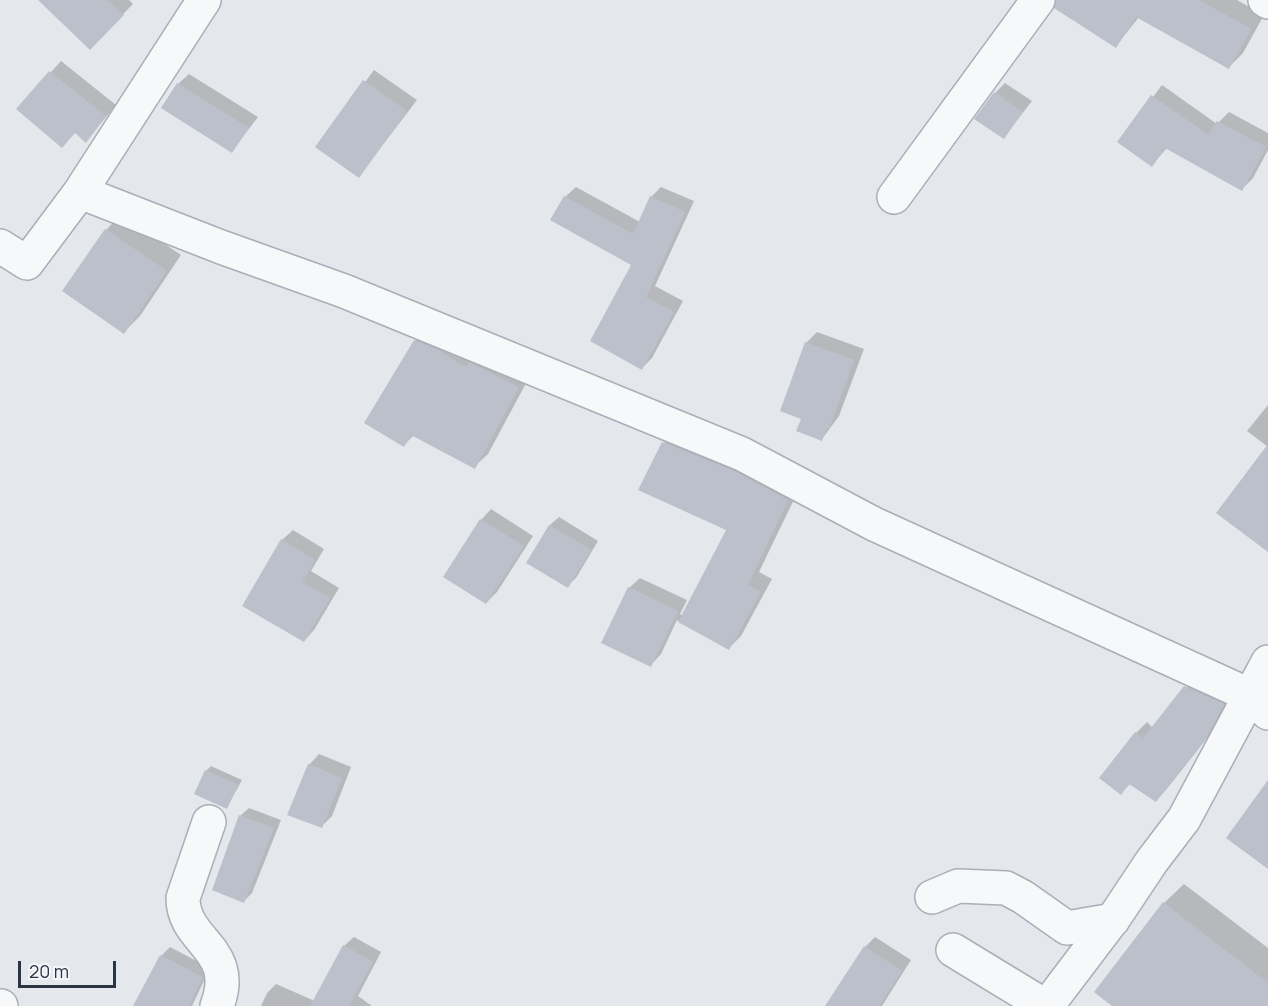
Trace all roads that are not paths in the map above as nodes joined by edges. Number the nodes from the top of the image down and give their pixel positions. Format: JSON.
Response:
{"nodes":[{"id":1,"x":204,"y":0,"type":"edge"},
{"id":2,"x":1038,"y":0,"type":"edge"},
{"id":3,"x":80,"y":192,"type":"junction"},
{"id":4,"x":894,"y":197,"type":"dead end"},
{"id":5,"x":0,"y":246,"type":"edge"},
{"id":6,"x":1268,"y":662,"type":"edge"},
{"id":7,"x":1259,"y":704,"type":"edge"},
{"id":8,"x":208,"y":822,"type":"dead end"},
{"id":9,"x":932,"y":897,"type":"dead end"},
{"id":10,"x":1113,"y":920,"type":"junction"},
{"id":11,"x":953,"y":950,"type":"dead end"},
{"id":12,"x":217,"y":1006,"type":"edge"},
{"id":13,"x":1046,"y":1006,"type":"edge"}],
"edges":[{"from":1,"to":3,"type":"street"},
{"from":2,"to":4,"type":"street"},
{"from":3,"to":5,"type":"street"},
{"from":3,"to":7,"type":"street"},
{"from":6,"to":7,"type":"street"},
{"from":7,"to":10,"type":"street"},
{"from":8,"to":12,"type":"street"},
{"from":9,"to":10,"type":"street"},
{"from":10,"to":13,"type":"street"},
{"from":11,"to":13,"type":"street"}]}
